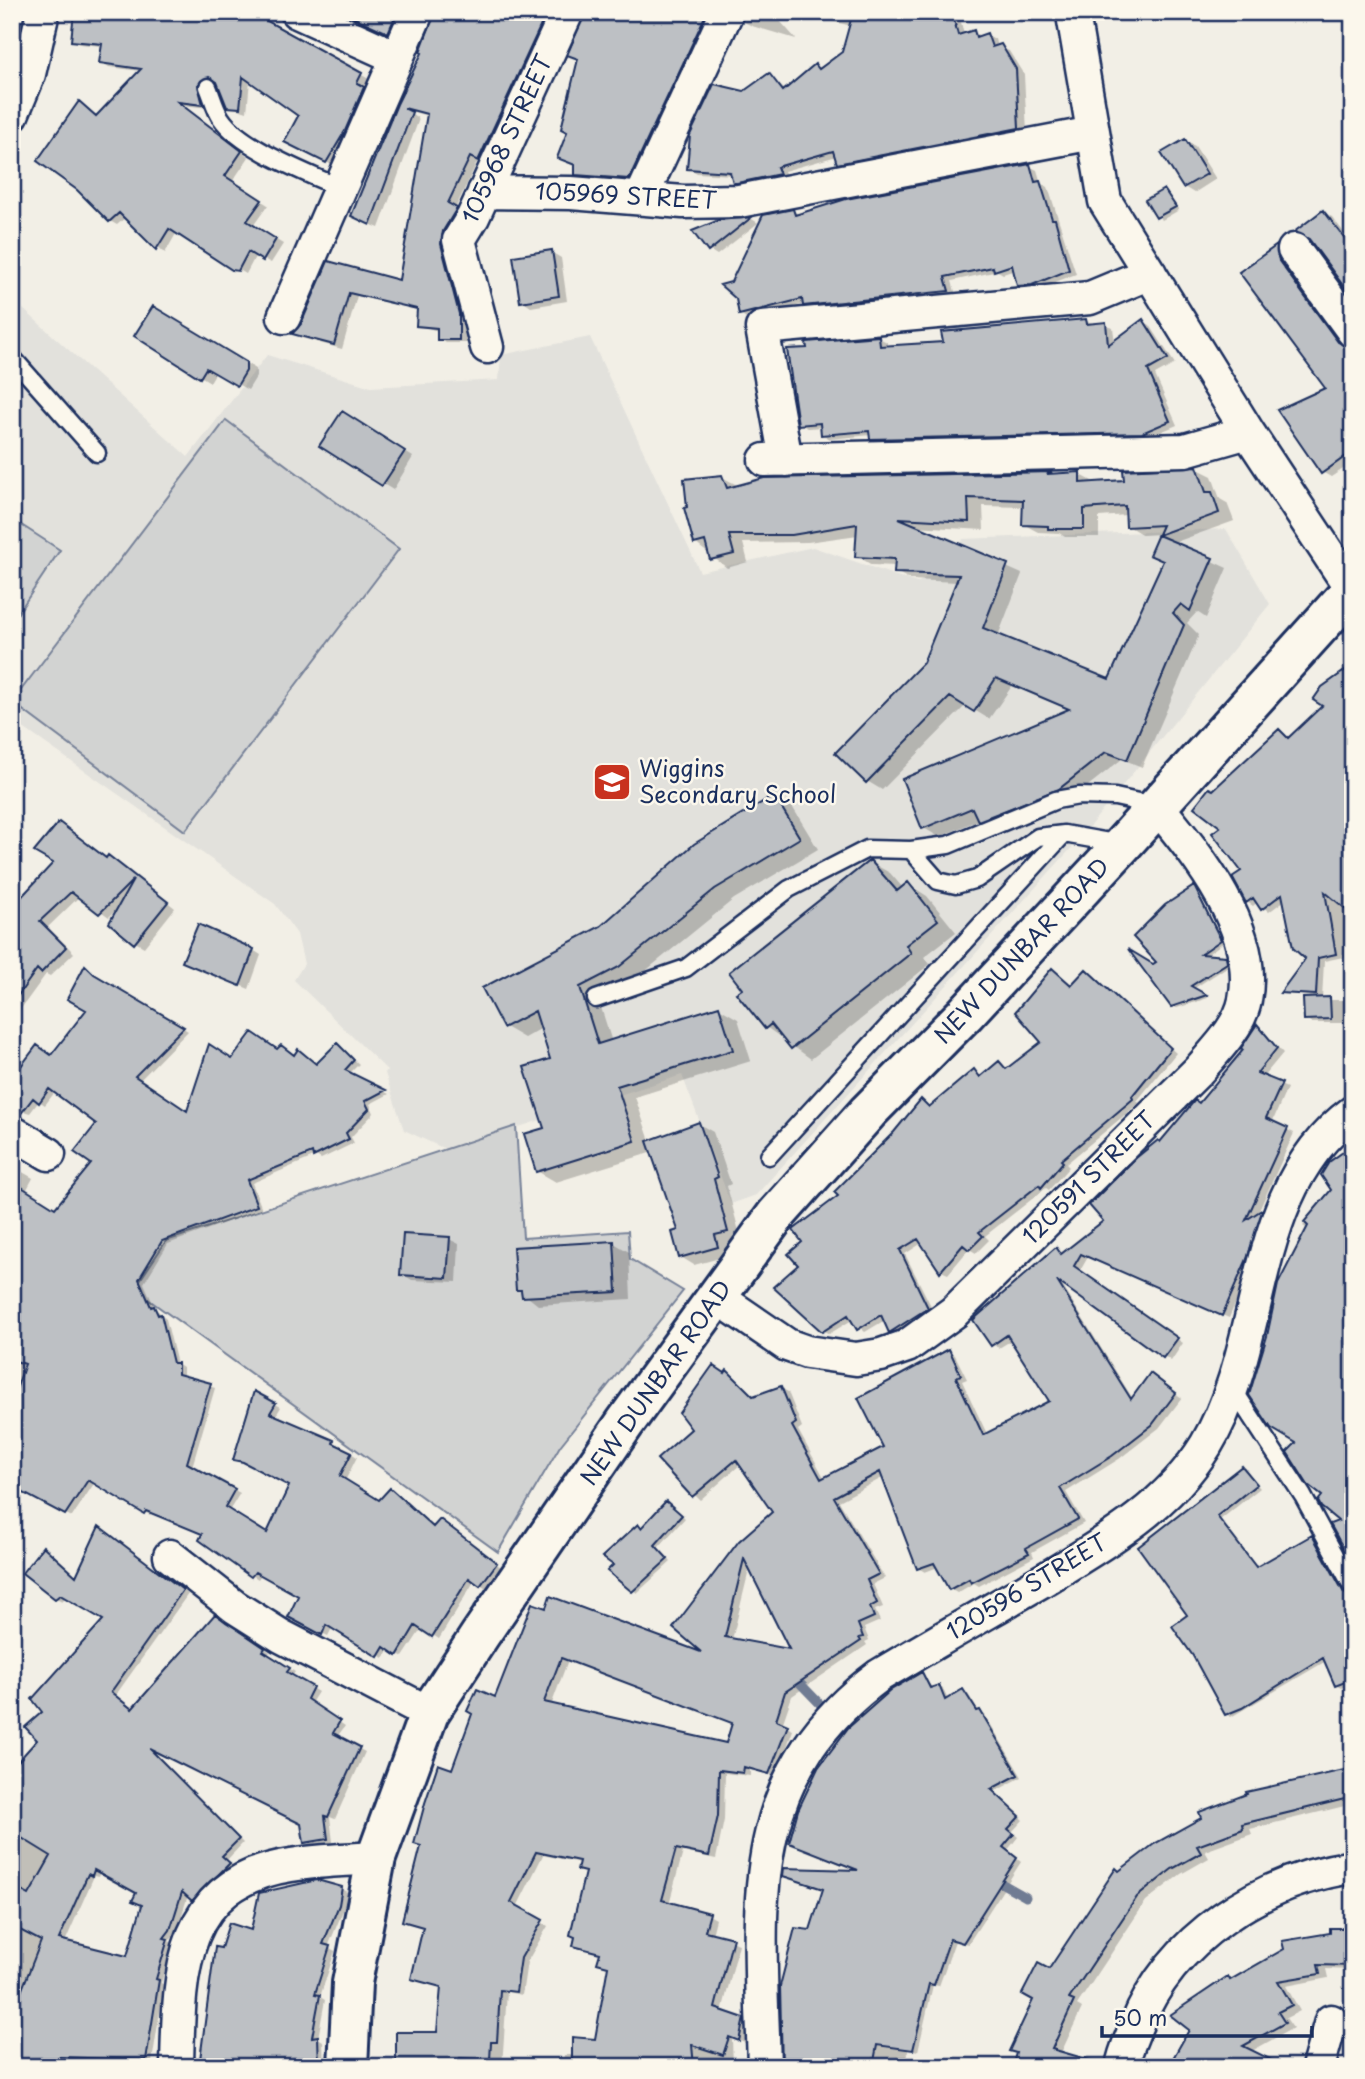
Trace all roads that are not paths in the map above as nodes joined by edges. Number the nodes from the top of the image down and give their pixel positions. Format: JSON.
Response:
{"nodes":[{"id":1,"x":43,"y":12,"type":"edge"},
{"id":2,"x":297,"y":12,"type":"edge"},
{"id":3,"x":417,"y":12,"type":"edge"},
{"id":4,"x":567,"y":12,"type":"edge"},
{"id":5,"x":727,"y":12,"type":"edge"},
{"id":6,"x":1068,"y":13,"type":"edge"},
{"id":7,"x":397,"y":57,"type":"junction"},
{"id":8,"x":208,"y":87,"type":"dead end"},
{"id":9,"x":12,"y":115,"type":"edge"},
{"id":10,"x":1093,"y":133,"type":"junction"},
{"id":11,"x":340,"y":188,"type":"junction"},
{"id":12,"x":484,"y":192,"type":"junction"},
{"id":13,"x":641,"y":198,"type":"junction"},
{"id":14,"x":1294,"y":250,"type":"dead end"},
{"id":15,"x":1150,"y":273,"type":"junction"},
{"id":16,"x":284,"y":317,"type":"dead end"},
{"id":17,"x":1353,"y":331,"type":"edge"},
{"id":18,"x":487,"y":347,"type":"dead end"},
{"id":19,"x":12,"y":357,"type":"edge"},
{"id":20,"x":1248,"y":432,"type":"junction"},
{"id":21,"x":97,"y":453,"type":"dead end"},
{"id":22,"x":1353,"y":590,"type":"edge"},
{"id":23,"x":1157,"y":806,"type":"junction"},
{"id":24,"x":1064,"y":834,"type":"junction"},
{"id":25,"x":1123,"y":844,"type":"junction"},
{"id":26,"x":911,"y":850,"type":"junction"},
{"id":27,"x":596,"y":999,"type":"dead end"},
{"id":28,"x":1353,"y":1112,"type":"edge"},
{"id":29,"x":12,"y":1132,"type":"edge"},
{"id":30,"x":48,"y":1154,"type":"dead end"},
{"id":31,"x":769,"y":1156,"type":"dead end"},
{"id":32,"x":717,"y":1297,"type":"junction"},
{"id":33,"x":1233,"y":1390,"type":"junction"},
{"id":34,"x":170,"y":1556,"type":"dead end"},
{"id":35,"x":1353,"y":1588,"type":"edge"},
{"id":36,"x":429,"y":1713,"type":"junction"},
{"id":37,"x":376,"y":1857,"type":"junction"},
{"id":38,"x":1353,"y":1867,"type":"edge"},
{"id":39,"x":1331,"y":2021,"type":"dead end"},
{"id":40,"x":177,"y":2067,"type":"edge"},
{"id":41,"x":348,"y":2067,"type":"edge"},
{"id":42,"x":764,"y":2067,"type":"edge"},
{"id":43,"x":1122,"y":2067,"type":"edge"},
{"id":44,"x":1318,"y":2067,"type":"edge"}],
"edges":[{"from":1,"to":9,"type":"street"},
{"from":2,"to":7,"type":"street"},
{"from":3,"to":7,"type":"street"},
{"from":4,"to":12,"type":"street","name":"105968 STREET"},
{"from":5,"to":13,"type":"street"},
{"from":6,"to":10,"type":"street"},
{"from":7,"to":11,"type":"street"},
{"from":8,"to":11,"type":"lane"},
{"from":10,"to":13,"type":"street","name":"105969 STREET"},
{"from":10,"to":15,"type":"street"},
{"from":11,"to":16,"type":"street"},
{"from":12,"to":13,"type":"street","name":"105969 STREET"},
{"from":12,"to":18,"type":"street","name":"105968 STREET"},
{"from":14,"to":17,"type":"street"},
{"from":15,"to":20,"type":"street"},
{"from":15,"to":20,"type":"street"},
{"from":19,"to":21,"type":"lane"},
{"from":20,"to":22,"type":"street"},
{"from":22,"to":23,"type":"street","name":"NEW DUNBAR ROAD"},
{"from":23,"to":25,"type":"street","name":"NEW DUNBAR ROAD"},
{"from":23,"to":26,"type":"lane"},
{"from":23,"to":32,"type":"street","name":"120591 STREET"},
{"from":24,"to":25,"type":"lane"},
{"from":24,"to":26,"type":"lane"},
{"from":24,"to":31,"type":"lane"},
{"from":25,"to":32,"type":"street","name":"NEW DUNBAR ROAD"},
{"from":26,"to":27,"type":"lane"},
{"from":28,"to":33,"type":"street","name":"120596 STREET"},
{"from":29,"to":30,"type":"street"},
{"from":32,"to":36,"type":"street","name":"NEW DUNBAR ROAD"},
{"from":33,"to":35,"type":"lane"},
{"from":33,"to":42,"type":"street","name":"120596 STREET"},
{"from":34,"to":36,"type":"street"},
{"from":36,"to":37,"type":"street","name":"NEW DUNBAR ROAD"},
{"from":37,"to":40,"type":"street"},
{"from":37,"to":41,"type":"street","name":"NEW DUNBAR ROAD"},
{"from":38,"to":43,"type":"street"},
{"from":39,"to":44,"type":"street"}]}
